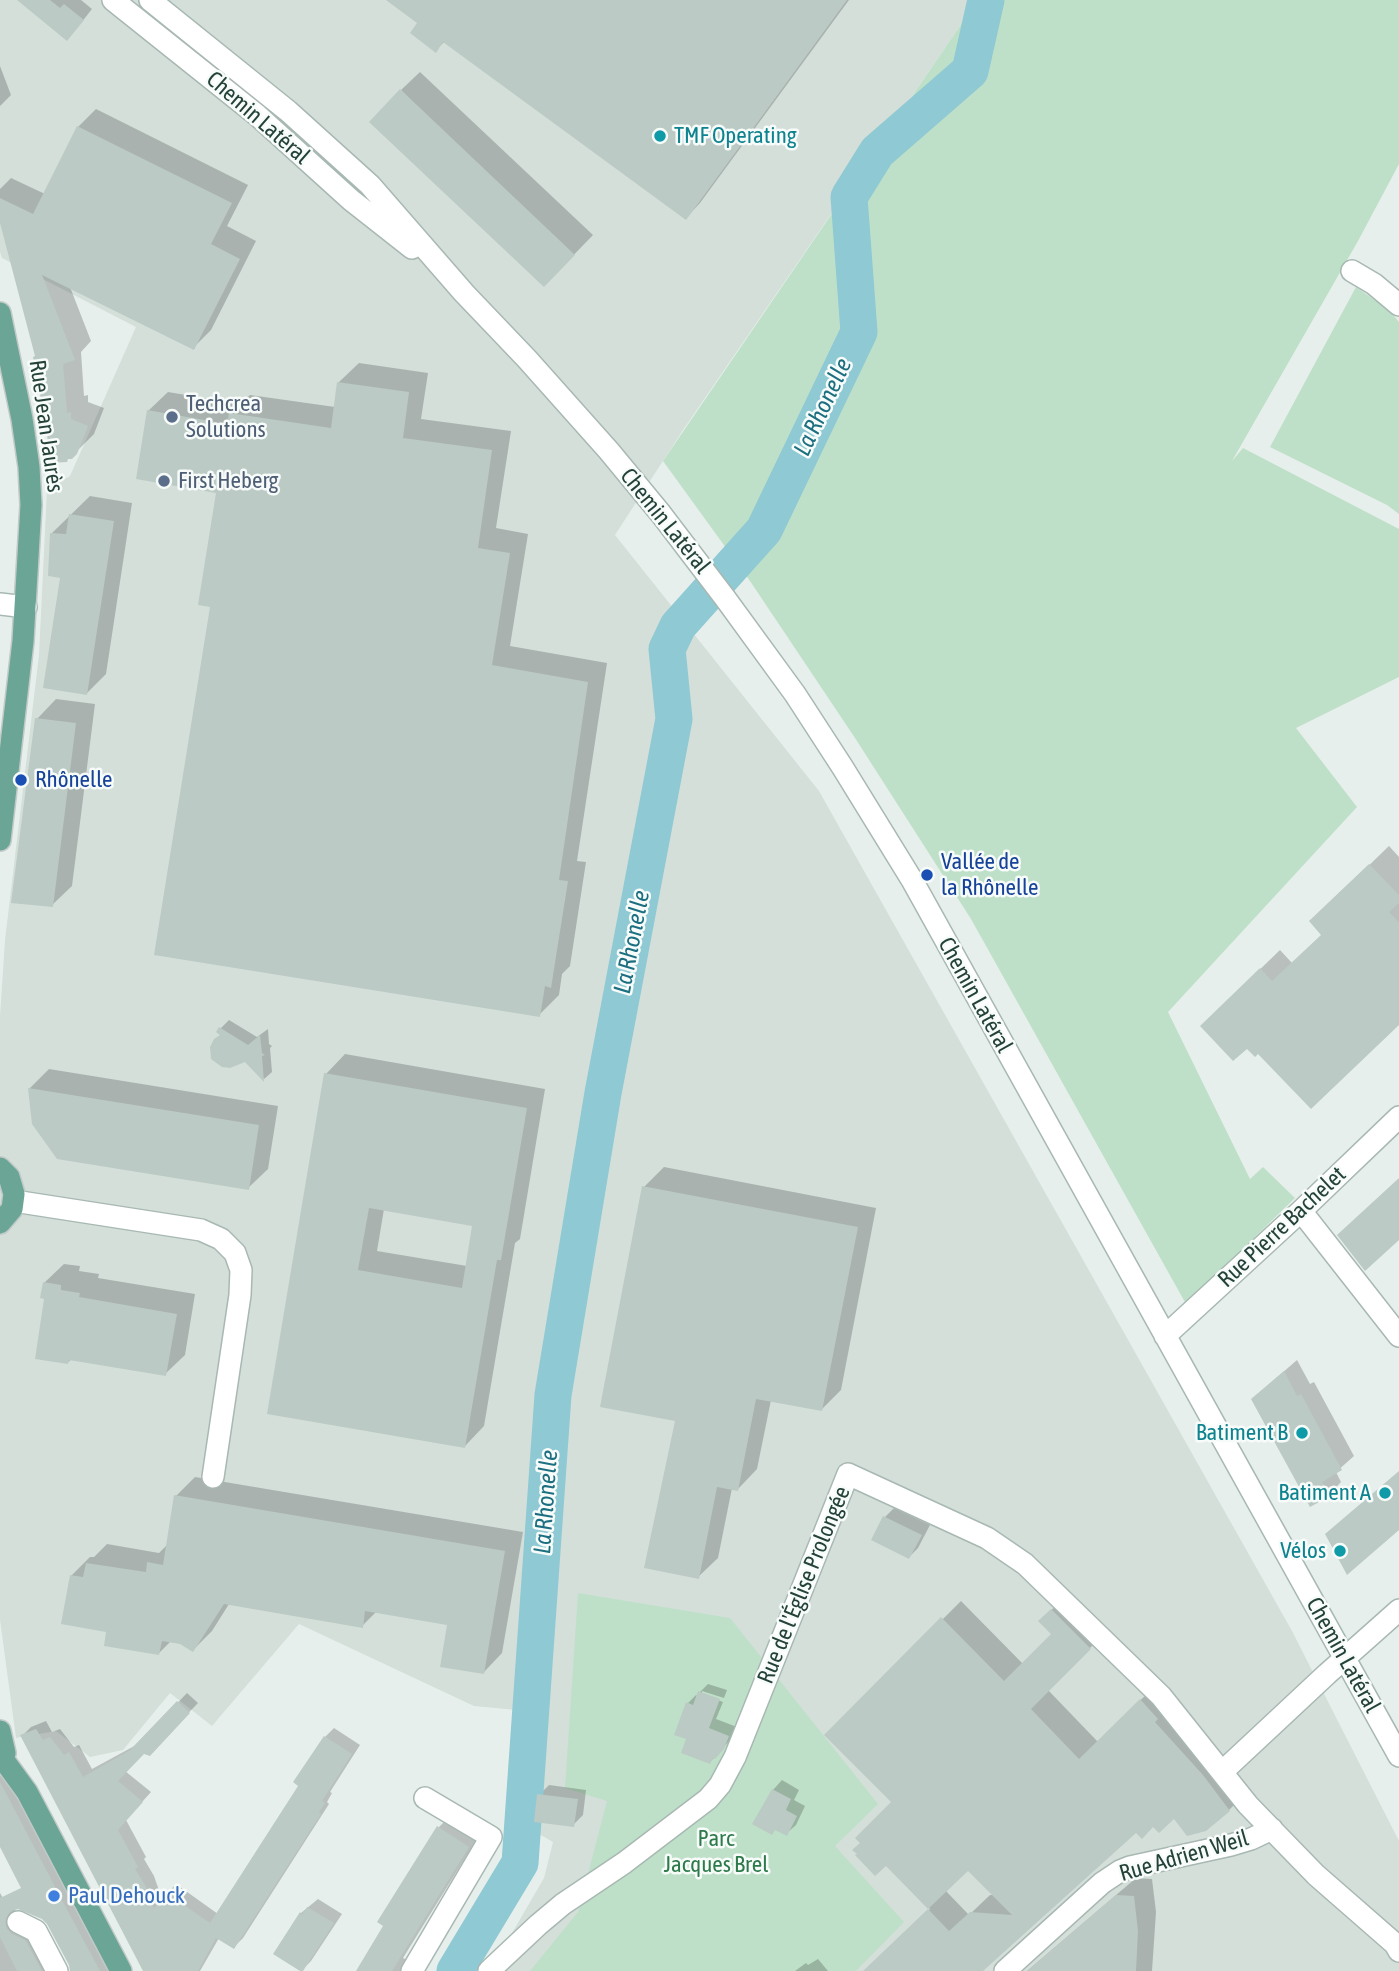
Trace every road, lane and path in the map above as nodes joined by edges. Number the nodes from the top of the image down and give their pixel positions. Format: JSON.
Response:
{"nodes":[{"id":1,"x":113,"y":0,"type":"edge"},
{"id":2,"x":150,"y":0,"type":"edge"},
{"id":3,"x":1352,"y":271,"type":"dead end"},
{"id":4,"x":464,"y":293,"type":"junction"},
{"id":5,"x":1399,"y":305,"type":"edge"},
{"id":6,"x":0,"y":313,"type":"edge"},
{"id":7,"x":6,"y":365,"type":"edge"},
{"id":8,"x":0,"y":604,"type":"edge"},
{"id":9,"x":26,"y":607,"type":"junction"},
{"id":10,"x":0,"y":832,"type":"edge"},
{"id":11,"x":0,"y":840,"type":"edge"},
{"id":12,"x":1399,"y":1118,"type":"edge"},
{"id":13,"x":0,"y":1168,"type":"edge"},
{"id":14,"x":13,"y":1202,"type":"junction"},
{"id":15,"x":1301,"y":1211,"type":"junction"},
{"id":16,"x":0,"y":1223,"type":"edge"},
{"id":17,"x":1165,"y":1336,"type":"junction"},
{"id":18,"x":1399,"y":1336,"type":"edge"},
{"id":19,"x":213,"y":1477,"type":"dead end"},
{"id":20,"x":1399,"y":1610,"type":"edge"},
{"id":21,"x":1344,"y":1658,"type":"junction"},
{"id":22,"x":0,"y":1731,"type":"edge"},
{"id":23,"x":1397,"y":1748,"type":"edge"},
{"id":24,"x":2,"y":1760,"type":"edge"},
{"id":25,"x":1222,"y":1772,"type":"junction"},
{"id":26,"x":425,"y":1798,"type":"dead end"},
{"id":27,"x":1272,"y":1829,"type":"junction"},
{"id":28,"x":18,"y":1922,"type":"dead end"},
{"id":29,"x":1397,"y":1945,"type":"edge"},
{"id":30,"x":416,"y":1970,"type":"edge"},
{"id":31,"x":57,"y":1971,"type":"edge"},
{"id":32,"x":121,"y":1971,"type":"edge"},
{"id":33,"x":489,"y":1971,"type":"edge"},
{"id":34,"x":1005,"y":1971,"type":"edge"}],
"edges":[{"from":1,"to":4,"type":"street","name":"Chemin Latéral"},
{"from":2,"to":4,"type":"street","name":"Chemin Latéral"},
{"from":3,"to":5,"type":"street"},
{"from":4,"to":17,"type":"street","name":"Chemin Latéral"},
{"from":6,"to":7,"type":"main road","name":"Rue Jean Jaurès"},
{"from":7,"to":9,"type":"main road","name":"Rue Jean Jaurès"},
{"from":8,"to":9,"type":"street"},
{"from":9,"to":10,"type":"main road","name":"Rue Jean Jaurès"},
{"from":10,"to":11,"type":"main road","name":"Rue Jean Jaurès"},
{"from":12,"to":15,"type":"street","name":"Rue Pierre Bachelet"},
{"from":13,"to":14,"type":"main road"},
{"from":14,"to":16,"type":"main road"},
{"from":14,"to":19,"type":"street"},
{"from":15,"to":17,"type":"street","name":"Rue Pierre Bachelet"},
{"from":15,"to":18,"type":"street"},
{"from":17,"to":21,"type":"street","name":"Chemin Latéral"},
{"from":20,"to":21,"type":"street"},
{"from":21,"to":23,"type":"street","name":"Chemin Latéral"},
{"from":21,"to":25,"type":"street"},
{"from":22,"to":24,"type":"main road"},
{"from":24,"to":32,"type":"main road"},
{"from":25,"to":27,"type":"street","name":"Rue de l'Église Prolongée"},
{"from":25,"to":33,"type":"street","name":"Rue de l'Église Prolongée"},
{"from":26,"to":30,"type":"street"},
{"from":27,"to":29,"type":"street","name":"Rue de l'Église Prolongée"},
{"from":27,"to":34,"type":"street","name":"Rue Adrien Weil"},
{"from":28,"to":31,"type":"street"}]}
